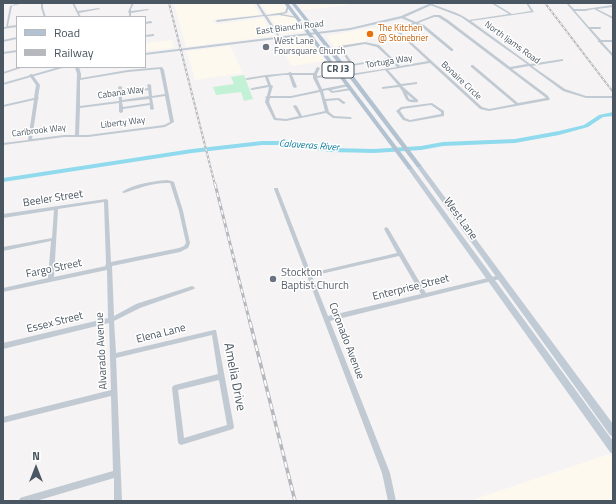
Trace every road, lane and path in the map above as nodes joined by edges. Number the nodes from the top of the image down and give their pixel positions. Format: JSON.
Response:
{"nodes":[{"id":1,"x":22,"y":3,"type":"edge"},
{"id":2,"x":42,"y":3,"type":"edge"},
{"id":3,"x":73,"y":3,"type":"edge"},
{"id":4,"x":132,"y":3,"type":"edge"},
{"id":5,"x":257,"y":3,"type":"edge"},
{"id":6,"x":492,"y":3,"type":"edge"},
{"id":7,"x":527,"y":3,"type":"edge"},
{"id":8,"x":567,"y":3,"type":"edge"},
{"id":9,"x":289,"y":4,"type":"edge"},
{"id":10,"x":432,"y":4,"type":"edge"},
{"id":11,"x":613,"y":6,"type":"edge"},
{"id":12,"x":99,"y":9,"type":"dead end"},
{"id":13,"x":594,"y":9,"type":"junction"},
{"id":14,"x":148,"y":10,"type":"dead end"},
{"id":15,"x":573,"y":10,"type":"junction"},
{"id":16,"x":77,"y":12,"type":"junction"},
{"id":17,"x":129,"y":12,"type":"junction"},
{"id":18,"x":279,"y":14,"type":"junction"},
{"id":19,"x":512,"y":15,"type":"junction"},
{"id":20,"x":45,"y":16,"type":"edge"},
{"id":21,"x":79,"y":16,"type":"edge"},
{"id":22,"x":130,"y":16,"type":"edge"},
{"id":23,"x":265,"y":16,"type":"junction"},
{"id":24,"x":402,"y":16,"type":"junction"},
{"id":25,"x":296,"y":17,"type":"junction"},
{"id":26,"x":613,"y":18,"type":"edge"},
{"id":27,"x":217,"y":21,"type":"dead end"},
{"id":28,"x":468,"y":21,"type":"junction"},
{"id":29,"x":150,"y":22,"type":"dead end"},
{"id":30,"x":146,"y":23,"type":"edge"},
{"id":31,"x":416,"y":23,"type":"junction"},
{"id":32,"x":16,"y":26,"type":"edge"},
{"id":33,"x":7,"y":27,"type":"junction"},
{"id":34,"x":3,"y":28,"type":"edge"},
{"id":35,"x":588,"y":28,"type":"junction"},
{"id":36,"x":600,"y":28,"type":"dead end"},
{"id":37,"x":316,"y":33,"type":"junction"},
{"id":38,"x":310,"y":34,"type":"junction"},
{"id":39,"x":153,"y":35,"type":"dead end"},
{"id":40,"x":146,"y":36,"type":"edge"},
{"id":41,"x":279,"y":37,"type":"junction"},
{"id":42,"x":16,"y":38,"type":"edge"},
{"id":43,"x":3,"y":41,"type":"edge"},
{"id":44,"x":599,"y":41,"type":"junction"},
{"id":45,"x":613,"y":41,"type":"edge"},
{"id":46,"x":452,"y":50,"type":"dead end"},
{"id":47,"x":16,"y":51,"type":"edge"},
{"id":48,"x":3,"y":53,"type":"edge"},
{"id":49,"x":146,"y":54,"type":"edge"},
{"id":50,"x":613,"y":56,"type":"edge"},
{"id":51,"x":391,"y":59,"type":"junction"},
{"id":52,"x":562,"y":60,"type":"dead end"},
{"id":53,"x":431,"y":62,"type":"junction"},
{"id":54,"x":529,"y":65,"type":"junction"},
{"id":55,"x":472,"y":66,"type":"dead end"},
{"id":56,"x":399,"y":67,"type":"junction"},
{"id":57,"x":18,"y":68,"type":"edge"},
{"id":58,"x":58,"y":68,"type":"edge"},
{"id":59,"x":77,"y":68,"type":"edge"},
{"id":60,"x":318,"y":68,"type":"dead end"},
{"id":61,"x":510,"y":68,"type":"junction"},
{"id":62,"x":272,"y":69,"type":"dead end"},
{"id":63,"x":385,"y":70,"type":"junction"},
{"id":64,"x":3,"y":72,"type":"edge"},
{"id":65,"x":253,"y":72,"type":"dead end"},
{"id":66,"x":293,"y":72,"type":"junction"},
{"id":67,"x":275,"y":75,"type":"junction"},
{"id":68,"x":315,"y":75,"type":"junction"},
{"id":69,"x":331,"y":75,"type":"dead end"},
{"id":70,"x":350,"y":75,"type":"junction"},
{"id":71,"x":31,"y":76,"type":"junction"},
{"id":72,"x":266,"y":76,"type":"junction"},
{"id":73,"x":255,"y":78,"type":"junction"},
{"id":74,"x":79,"y":79,"type":"junction"},
{"id":75,"x":247,"y":79,"type":"dead end"},
{"id":76,"x":416,"y":83,"type":"dead end"},
{"id":77,"x":3,"y":84,"type":"edge"},
{"id":78,"x":271,"y":86,"type":"junction"},
{"id":79,"x":400,"y":86,"type":"junction"},
{"id":80,"x":295,"y":87,"type":"dead end"},
{"id":81,"x":350,"y":87,"type":"junction"},
{"id":82,"x":120,"y":88,"type":"dead end"},
{"id":83,"x":383,"y":88,"type":"dead end"},
{"id":84,"x":252,"y":89,"type":"dead end"},
{"id":85,"x":321,"y":91,"type":"junction"},
{"id":86,"x":405,"y":91,"type":"junction"},
{"id":87,"x":120,"y":94,"type":"junction"},
{"id":88,"x":167,"y":94,"type":"junction"},
{"id":89,"x":150,"y":97,"type":"junction"},
{"id":90,"x":267,"y":97,"type":"junction"},
{"id":91,"x":613,"y":97,"type":"edge"},
{"id":92,"x":37,"y":98,"type":"junction"},
{"id":93,"x":323,"y":100,"type":"junction"},
{"id":94,"x":121,"y":101,"type":"junction"},
{"id":95,"x":416,"y":101,"type":"junction"},
{"id":96,"x":344,"y":103,"type":"dead end"},
{"id":97,"x":152,"y":104,"type":"junction"},
{"id":98,"x":413,"y":104,"type":"junction"},
{"id":99,"x":422,"y":105,"type":"junction"},
{"id":100,"x":518,"y":105,"type":"junction"},
{"id":101,"x":3,"y":106,"type":"edge"},
{"id":102,"x":295,"y":106,"type":"dead end"},
{"id":103,"x":79,"y":107,"type":"junction"},
{"id":104,"x":152,"y":109,"type":"dead end"},
{"id":105,"x":327,"y":112,"type":"junction"},
{"id":106,"x":301,"y":117,"type":"junction"},
{"id":107,"x":350,"y":118,"type":"dead end"},
{"id":108,"x":77,"y":135,"type":"junction"},
{"id":109,"x":30,"y":140,"type":"junction"},
{"id":110,"x":3,"y":144,"type":"edge"},
{"id":111,"x":419,"y":166,"type":"joint"},
{"id":112,"x":410,"y":168,"type":"joint"},
{"id":113,"x":276,"y":189,"type":"dead end"},
{"id":114,"x":425,"y":189,"type":"junction"},
{"id":115,"x":124,"y":192,"type":"dead end"},
{"id":116,"x":106,"y":200,"type":"joint"},
{"id":117,"x":444,"y":202,"type":"junction"},
{"id":118,"x":56,"y":208,"type":"junction"},
{"id":119,"x":442,"y":212,"type":"junction"},
{"id":120,"x":3,"y":216,"type":"edge"},
{"id":121,"x":386,"y":229,"type":"dead end"},
{"id":122,"x":466,"y":231,"type":"junction"},
{"id":123,"x":53,"y":239,"type":"junction"},
{"id":124,"x":3,"y":249,"type":"edge"},
{"id":125,"x":400,"y":254,"type":"junction"},
{"id":126,"x":108,"y":267,"type":"junction"},
{"id":127,"x":309,"y":275,"type":"junction"},
{"id":128,"x":500,"y":277,"type":"junction"},
{"id":129,"x":489,"y":279,"type":"junction"},
{"id":130,"x":51,"y":280,"type":"junction"},
{"id":131,"x":192,"y":288,"type":"dead end"},
{"id":132,"x":3,"y":290,"type":"edge"},
{"id":133,"x":424,"y":295,"type":"junction"},
{"id":134,"x":327,"y":319,"type":"junction"},
{"id":135,"x":111,"y":320,"type":"junction"},
{"id":136,"x":214,"y":332,"type":"joint"},
{"id":137,"x":3,"y":346,"type":"edge"},
{"id":138,"x":113,"y":356,"type":"junction"},
{"id":139,"x":222,"y":376,"type":"junction"},
{"id":140,"x":114,"y":392,"type":"junction"},
{"id":141,"x":3,"y":420,"type":"edge"},
{"id":142,"x":613,"y":432,"type":"edge"},
{"id":143,"x":613,"y":449,"type":"edge"},
{"id":144,"x":116,"y":474,"type":"junction"},
{"id":145,"x":23,"y":501,"type":"edge"},
{"id":146,"x":118,"y":501,"type":"edge"},
{"id":147,"x":392,"y":501,"type":"edge"}],
"edges":[{"from":1,"to":33,"type":"street"},
{"from":2,"to":20,"type":"street"},
{"from":3,"to":16,"type":"street"},
{"from":4,"to":17,"type":"street"},
{"from":5,"to":23,"type":"street"},
{"from":6,"to":19,"type":"street"},
{"from":7,"to":19,"type":"street"},
{"from":8,"to":15,"type":"street"},
{"from":9,"to":18,"type":"street"},
{"from":9,"to":25,"type":"main road","name":"West Lane","number":"CR J3"},
{"from":9,"to":37,"type":"main road","name":"West Lane","number":"CR J3"},
{"from":10,"to":24,"type":"main road","name":"East Bianchi Road"},
{"from":10,"to":28,"type":"street","name":"North Ijams Road"},
{"from":11,"to":13,"type":"street"},
{"from":12,"to":16,"type":"street"},
{"from":13,"to":15,"type":"street"},
{"from":13,"to":26,"type":"street"},
{"from":14,"to":17,"type":"street"},
{"from":15,"to":35,"type":"street"},
{"from":16,"to":21,"type":"street"},
{"from":17,"to":22,"type":"street"},
{"from":18,"to":23,"type":"street"},
{"from":18,"to":25,"type":"street"},
{"from":19,"to":28,"type":"street"},
{"from":23,"to":27,"type":"street"},
{"from":23,"to":41,"type":"street"},
{"from":24,"to":31,"type":"street"},
{"from":24,"to":37,"type":"main road","name":"East Bianchi Road"},
{"from":25,"to":38,"type":"main road","name":"West Lane","number":"CR J3"},
{"from":28,"to":54,"type":"street","name":"North Ijams Road"},
{"from":29,"to":30,"type":"street"},
{"from":31,"to":46,"type":"street"},
{"from":31,"to":53,"type":"street","name":"Bonaire Circle"},
{"from":31,"to":61,"type":"street","name":"Bonaire Circle"},
{"from":32,"to":33,"type":"street"},
{"from":33,"to":34,"type":"street"},
{"from":35,"to":36,"type":"street"},
{"from":35,"to":44,"type":"street"},
{"from":37,"to":38,"type":"main road","name":"East Bianchi Road"},
{"from":37,"to":70,"type":"main road","name":"West Lane","number":"CR J3"},
{"from":38,"to":41,"type":"main road","name":"East Bianchi Road"},
{"from":38,"to":81,"type":"main road","name":"West Lane","number":"CR J3"},
{"from":39,"to":40,"type":"street"},
{"from":41,"to":49,"type":"main road","name":"East Bianchi Road"},
{"from":42,"to":43,"type":"street"},
{"from":44,"to":45,"type":"street"},
{"from":44,"to":50,"type":"street"},
{"from":47,"to":48,"type":"street"},
{"from":51,"to":51,"type":"street"},
{"from":51,"to":56,"type":"street"},
{"from":52,"to":54,"type":"street"},
{"from":53,"to":56,"type":"street","name":"Tortuga Way"},
{"from":53,"to":100,"type":"street","name":"Bonaire Circle"},
{"from":54,"to":61,"type":"street"},
{"from":54,"to":91,"type":"street","name":"North Ijams Road"},
{"from":55,"to":100,"type":"street"},
{"from":56,"to":63,"type":"street","name":"Tortuga Way"},
{"from":57,"to":64,"type":"street"},
{"from":58,"to":71,"type":"main road"},
{"from":59,"to":74,"type":"street"},
{"from":60,"to":68,"type":"street"},
{"from":61,"to":100,"type":"street","name":"Bonaire Circle"},
{"from":62,"to":67,"type":"street"},
{"from":63,"to":70,"type":"street","name":"Tortuga Way"},
{"from":63,"to":79,"type":"street"},
{"from":65,"to":73,"type":"street"},
{"from":66,"to":67,"type":"street"},
{"from":66,"to":68,"type":"street"},
{"from":66,"to":80,"type":"street"},
{"from":67,"to":72,"type":"street"},
{"from":68,"to":69,"type":"street"},
{"from":68,"to":85,"type":"street"},
{"from":70,"to":111,"type":"main road","name":"West Lane","number":"CR J3"},
{"from":71,"to":77,"type":"main road"},
{"from":71,"to":92,"type":"street"},
{"from":72,"to":73,"type":"street"},
{"from":72,"to":78,"type":"street"},
{"from":73,"to":75,"type":"street"},
{"from":74,"to":88,"type":"street"},
{"from":74,"to":103,"type":"street"},
{"from":76,"to":79,"type":"street"},
{"from":78,"to":84,"type":"street"},
{"from":78,"to":90,"type":"street"},
{"from":79,"to":83,"type":"street"},
{"from":79,"to":86,"type":"street"},
{"from":81,"to":85,"type":"street"},
{"from":81,"to":112,"type":"main road","name":"West Lane","number":"CR J3"},
{"from":82,"to":87,"type":"street"},
{"from":85,"to":90,"type":"street"},
{"from":85,"to":93,"type":"street"},
{"from":86,"to":95,"type":"street"},
{"from":86,"to":98,"type":"street"},
{"from":87,"to":89,"type":"street"},
{"from":87,"to":94,"type":"street"},
{"from":88,"to":89,"type":"street","name":"Cabana Way"},
{"from":88,"to":108,"type":"street","name":"Liberty Way"},
{"from":89,"to":94,"type":"street","name":"Cabana Way"},
{"from":89,"to":97,"type":"street"},
{"from":90,"to":106,"type":"street"},
{"from":92,"to":101,"type":"street"},
{"from":92,"to":109,"type":"street"},
{"from":93,"to":96,"type":"street"},
{"from":93,"to":105,"type":"street"},
{"from":94,"to":97,"type":"street"},
{"from":94,"to":103,"type":"street","name":"Cabana Way"},
{"from":95,"to":98,"type":"street"},
{"from":95,"to":99,"type":"street"},
{"from":97,"to":104,"type":"street"},
{"from":98,"to":99,"type":"street"},
{"from":98,"to":99,"type":"street"},
{"from":102,"to":106,"type":"street"},
{"from":103,"to":108,"type":"street"},
{"from":105,"to":106,"type":"street"},
{"from":105,"to":107,"type":"street"},
{"from":108,"to":109,"type":"street","name":"Caribrook Way"},
{"from":109,"to":110,"type":"street","name":"Caribrook Way"},
{"from":111,"to":117,"type":"main road","name":"West Lane","number":"CR J3"},
{"from":112,"to":114,"type":"main road","name":"West Lane","number":"CR J3"},
{"from":113,"to":127,"type":"street","name":"Coronado Avenue"},
{"from":114,"to":117,"type":"main road"},
{"from":114,"to":119,"type":"main road","name":"West Lane","number":"CR J3"},
{"from":115,"to":126,"type":"street","name":"Fargo Street"},
{"from":116,"to":118,"type":"street","name":"Beeler Street"},
{"from":116,"to":126,"type":"street","name":"Alvarado Avenue"},
{"from":117,"to":122,"type":"main road","name":"West Lane","number":"CR J3"},
{"from":118,"to":120,"type":"street","name":"Beeler Street"},
{"from":118,"to":123,"type":"street"},
{"from":119,"to":122,"type":"main road"},
{"from":119,"to":129,"type":"main road","name":"West Lane","number":"CR J3"},
{"from":121,"to":125,"type":"street"},
{"from":122,"to":128,"type":"main road","name":"West Lane","number":"CR J3"},
{"from":123,"to":124,"type":"street"},
{"from":123,"to":130,"type":"street"},
{"from":125,"to":127,"type":"street"},
{"from":125,"to":133,"type":"street"},
{"from":126,"to":130,"type":"street","name":"Fargo Street"},
{"from":126,"to":135,"type":"street","name":"Alvarado Avenue"},
{"from":127,"to":134,"type":"street","name":"Coronado Avenue"},
{"from":128,"to":129,"type":"street","name":"Enterprise Street"},
{"from":128,"to":142,"type":"main road","name":"West Lane","number":"CR J3"},
{"from":129,"to":133,"type":"street","name":"Enterprise Street"},
{"from":129,"to":143,"type":"main road","name":"West Lane","number":"CR J3"},
{"from":130,"to":132,"type":"street","name":"Fargo Street"},
{"from":131,"to":135,"type":"street","name":"Essex Street"},
{"from":133,"to":134,"type":"street","name":"Enterprise Street"},
{"from":134,"to":147,"type":"street","name":"Coronado Avenue"},
{"from":135,"to":137,"type":"street","name":"Essex Street"},
{"from":135,"to":138,"type":"street","name":"Alvarado Avenue"},
{"from":136,"to":138,"type":"street","name":"Elena Lane"},
{"from":136,"to":139,"type":"street","name":"Amelia Drive"},
{"from":138,"to":140,"type":"street","name":"Alvarado Avenue"},
{"from":139,"to":139,"type":"street","name":"Amelia Drive"},
{"from":140,"to":141,"type":"street"},
{"from":140,"to":144,"type":"street","name":"Alvarado Avenue"},
{"from":144,"to":145,"type":"street"},
{"from":144,"to":146,"type":"street","name":"Alvarado Avenue"}]}
